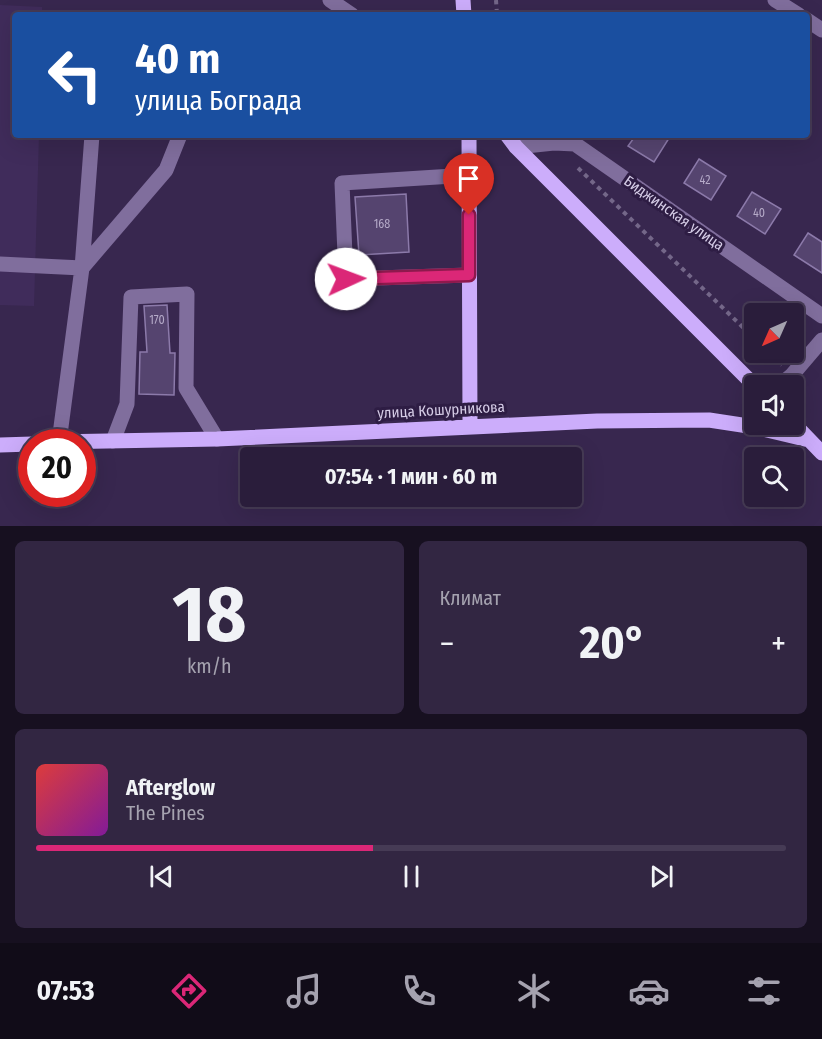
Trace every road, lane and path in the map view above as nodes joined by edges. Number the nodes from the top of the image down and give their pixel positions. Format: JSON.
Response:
{"nodes":[{"id":1,"x":330,"y":0,"type":"edge"},
{"id":2,"x":775,"y":0,"type":"edge"},
{"id":3,"x":348,"y":12,"type":"edge"},
{"id":4,"x":794,"y":12,"type":"edge"},
{"id":5,"x":92,"y":138,"type":"edge"},
{"id":6,"x":179,"y":138,"type":"edge"},
{"id":7,"x":469,"y":138,"type":"edge"},
{"id":8,"x":512,"y":141,"type":"edge"},
{"id":9,"x":577,"y":168,"type":"dead end"},
{"id":10,"x":469,"y":175,"type":"junction"},
{"id":11,"x":0,"y":264,"type":"edge"},
{"id":12,"x":82,"y":268,"type":"junction"},
{"id":13,"x":469,"y":275,"type":"junction"},
{"id":14,"x":822,"y":316,"type":"edge"},
{"id":15,"x":744,"y":328,"type":"edge"},
{"id":16,"x":822,"y":340,"type":"edge"},
{"id":17,"x":744,"y":375,"type":"edge"},
{"id":18,"x":792,"y":375,"type":"edge"},
{"id":19,"x":470,"y":426,"type":"junction"},
{"id":20,"x":61,"y":429,"type":"edge"},
{"id":21,"x":804,"y":435,"type":"edge"},
{"id":22,"x":216,"y":439,"type":"junction"},
{"id":23,"x":96,"y":441,"type":"edge"},
{"id":24,"x":113,"y":441,"type":"junction"},
{"id":25,"x":809,"y":441,"type":"junction"},
{"id":26,"x":18,"y":444,"type":"edge"},
{"id":27,"x":0,"y":445,"type":"edge"},
{"id":28,"x":822,"y":453,"type":"edge"}],
"edges":[{"from":1,"to":3,"type":"street"},
{"from":2,"to":4,"type":"street"},
{"from":5,"to":12,"type":"street"},
{"from":6,"to":12,"type":"street"},
{"from":7,"to":10,"type":"main road"},
{"from":8,"to":14,"type":"street","name":"Биджинская улица"},
{"from":8,"to":17,"type":"main road"},
{"from":9,"to":15,"type":"path"},
{"from":10,"to":13,"type":"main road"},
{"from":10,"to":13,"type":"street"},
{"from":11,"to":12,"type":"street"},
{"from":12,"to":20,"type":"street"},
{"from":13,"to":19,"type":"main road"},
{"from":16,"to":18,"type":"street"},
{"from":19,"to":22,"type":"main road","name":"улица Кошурникова"},
{"from":19,"to":25,"type":"main road","name":"улица Кошурникова"},
{"from":21,"to":25,"type":"main road"},
{"from":22,"to":24,"type":"main road","name":"улица Кошурникова"},
{"from":22,"to":24,"type":"street"},
{"from":23,"to":24,"type":"main road","name":"улица Кошурникова"},
{"from":25,"to":28,"type":"main road","name":"улица Кошурникова"},
{"from":26,"to":27,"type":"main road"}]}
